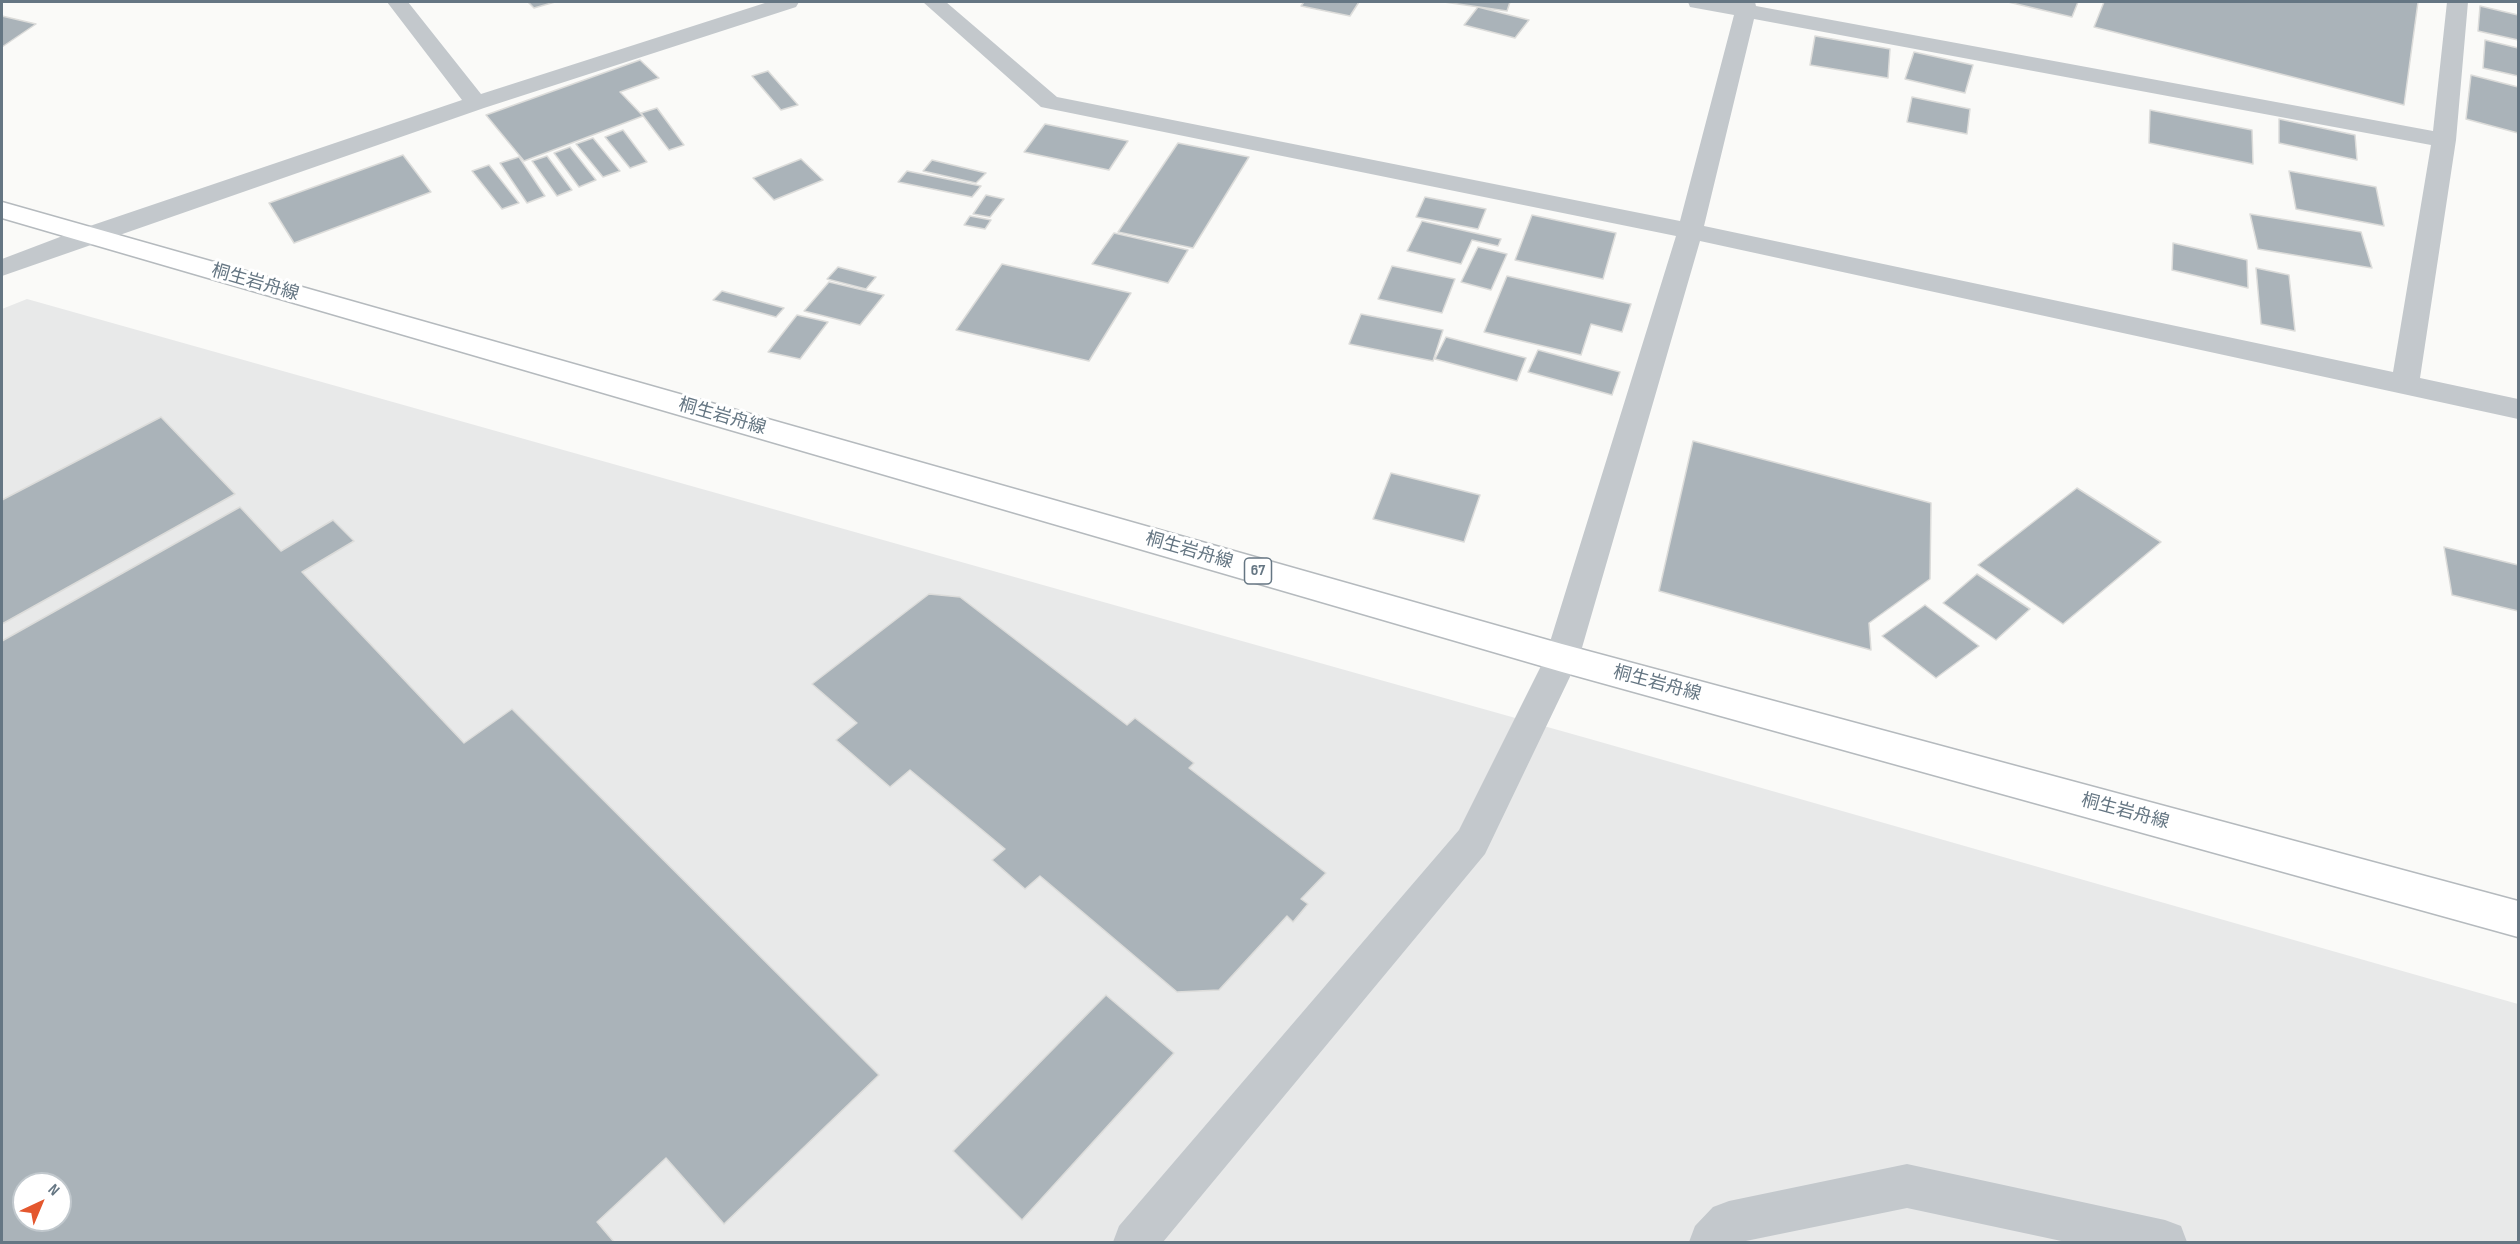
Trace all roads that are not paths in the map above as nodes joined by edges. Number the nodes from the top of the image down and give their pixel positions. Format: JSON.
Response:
{"nodes":[{"id":1,"x":397,"y":2,"type":"edge"},
{"id":2,"x":788,"y":2,"type":"edge"},
{"id":3,"x":934,"y":2,"type":"edge"},
{"id":4,"x":1698,"y":2,"type":"edge"},
{"id":5,"x":2458,"y":2,"type":"edge"},
{"id":6,"x":1746,"y":5,"type":"edge"},
{"id":7,"x":476,"y":104,"type":"junction"},
{"id":8,"x":2444,"y":140,"type":"junction"},
{"id":9,"x":2,"y":210,"type":"edge"},
{"id":10,"x":1690,"y":231,"type":"junction"},
{"id":11,"x":90,"y":235,"type":"junction"},
{"id":12,"x":2,"y":268,"type":"edge"},
{"id":13,"x":2405,"y":386,"type":"junction"},
{"id":14,"x":2518,"y":410,"type":"edge"},
{"id":15,"x":1562,"y":658,"type":"junction"},
{"id":16,"x":2518,"y":919,"type":"edge"},
{"id":17,"x":1135,"y":1242,"type":"edge"},
{"id":18,"x":1711,"y":1242,"type":"edge"},
{"id":19,"x":2165,"y":1242,"type":"edge"}],
"edges":[{"from":1,"to":7,"type":"street"},
{"from":2,"to":7,"type":"street"},
{"from":3,"to":10,"type":"street"},
{"from":4,"to":6,"type":"street"},
{"from":5,"to":8,"type":"street"},
{"from":6,"to":8,"type":"street"},
{"from":6,"to":10,"type":"street"},
{"from":7,"to":11,"type":"street"},
{"from":8,"to":13,"type":"street"},
{"from":9,"to":11,"type":"main road","name":"桐生岩舟線","number":"67"},
{"from":10,"to":13,"type":"street"},
{"from":10,"to":15,"type":"street"},
{"from":11,"to":12,"type":"street"},
{"from":11,"to":15,"type":"main road","name":"桐生岩舟線","number":"67"},
{"from":13,"to":14,"type":"street"},
{"from":15,"to":16,"type":"main road","name":"桐生岩舟線","number":"67"},
{"from":15,"to":17,"type":"street"},
{"from":18,"to":19,"type":"street"}]}
